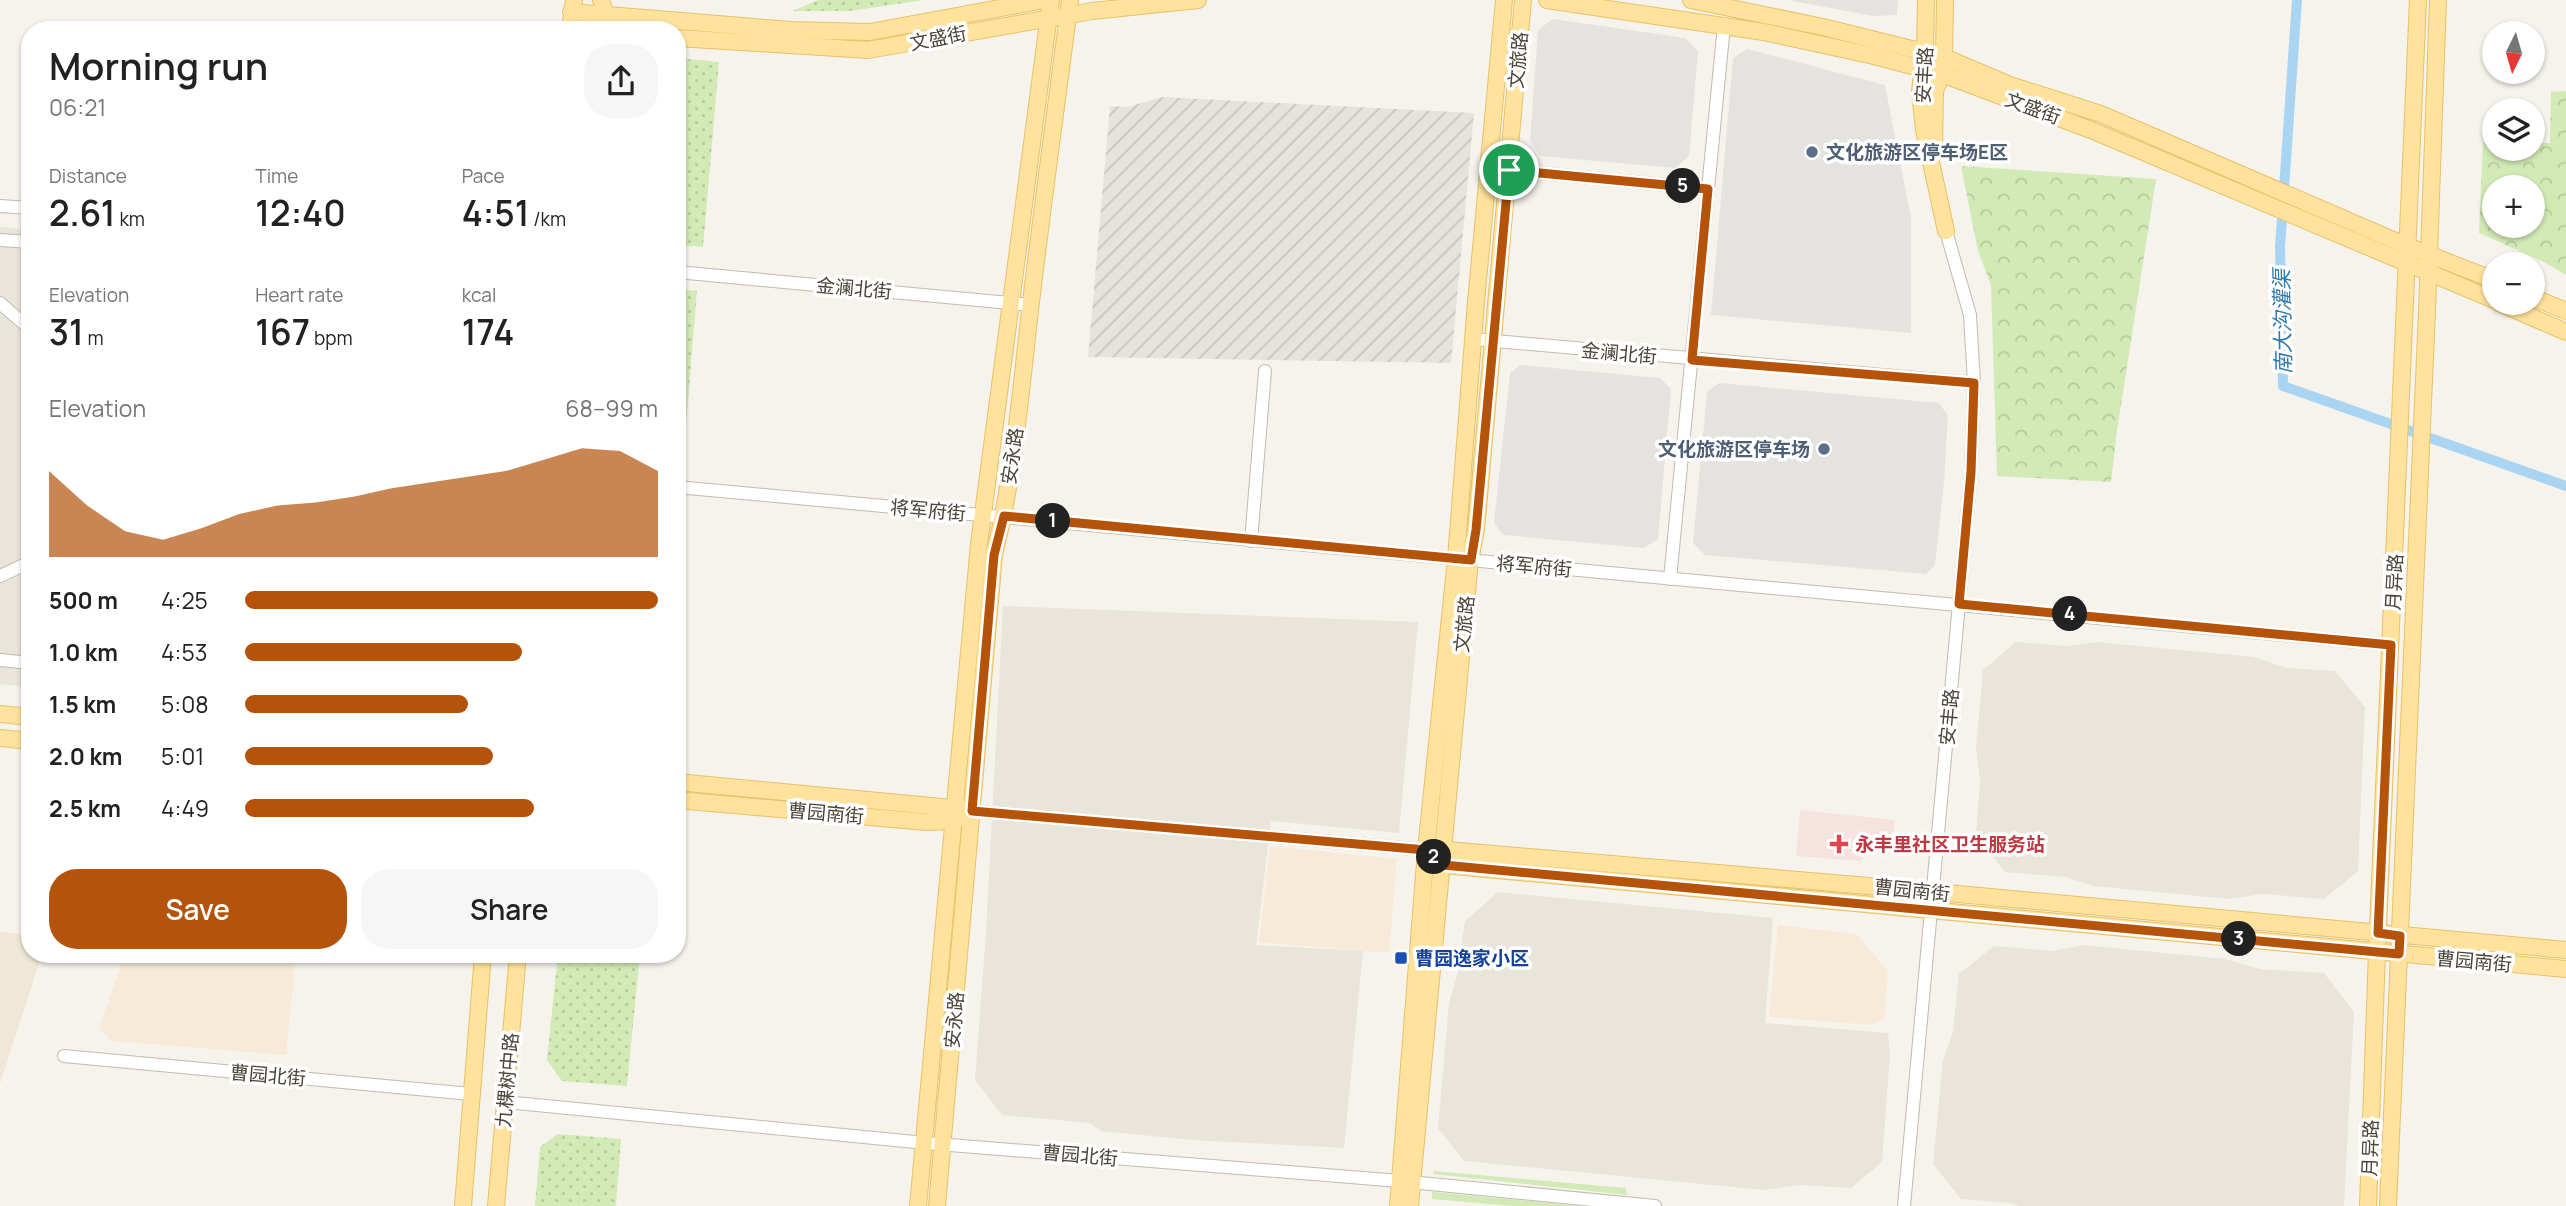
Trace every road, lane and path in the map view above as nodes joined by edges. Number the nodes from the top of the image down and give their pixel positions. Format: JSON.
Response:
{"nodes":[{"id":1,"x":615,"y":0,"type":"edge"},
{"id":2,"x":1044,"y":0,"type":"edge"},
{"id":3,"x":1051,"y":0,"type":"edge"},
{"id":4,"x":1198,"y":0,"type":"edge"},
{"id":5,"x":1504,"y":0,"type":"edge"},
{"id":6,"x":1523,"y":0,"type":"edge"},
{"id":7,"x":1547,"y":0,"type":"edge"},
{"id":8,"x":1691,"y":0,"type":"edge"},
{"id":9,"x":1926,"y":0,"type":"edge"},
{"id":10,"x":1945,"y":0,"type":"edge"},
{"id":11,"x":2418,"y":0,"type":"edge"},
{"id":12,"x":2438,"y":0,"type":"edge"},
{"id":13,"x":1725,"y":3,"type":"edge"},
{"id":14,"x":570,"y":4,"type":"edge"},
{"id":15,"x":1069,"y":7,"type":"edge"},
{"id":16,"x":604,"y":15,"type":"edge"},
{"id":17,"x":1049,"y":18,"type":"junction"},
{"id":18,"x":678,"y":21,"type":"edge"},
{"id":19,"x":686,"y":22,"type":"edge"},
{"id":20,"x":1724,"y":25,"type":"junction"},
{"id":21,"x":686,"y":39,"type":"edge"},
{"id":22,"x":1925,"y":52,"type":"junction"},
{"id":23,"x":1944,"y":57,"type":"junction"},
{"id":24,"x":1923,"y":69,"type":"junction"},
{"id":25,"x":1942,"y":74,"type":"junction"},
{"id":26,"x":1509,"y":170,"type":"junction"},
{"id":27,"x":1708,"y":189,"type":"junction"},
{"id":28,"x":0,"y":205,"type":"edge"},
{"id":29,"x":21,"y":207,"type":"edge"},
{"id":30,"x":1947,"y":231,"type":"junction"},
{"id":31,"x":0,"y":240,"type":"edge"},
{"id":32,"x":21,"y":241,"type":"edge"},
{"id":33,"x":2407,"y":246,"type":"junction"},
{"id":34,"x":2428,"y":253,"type":"junction"},
{"id":35,"x":2408,"y":264,"type":"junction"},
{"id":36,"x":686,"y":273,"type":"edge"},
{"id":37,"x":2428,"y":273,"type":"junction"},
{"id":38,"x":2482,"y":275,"type":"edge"},
{"id":39,"x":2482,"y":295,"type":"edge"},
{"id":40,"x":2545,"y":302,"type":"edge"},
{"id":41,"x":0,"y":303,"type":"edge"},
{"id":42,"x":1012,"y":303,"type":"junction"},
{"id":43,"x":1031,"y":305,"type":"junction"},
{"id":44,"x":2566,"y":311,"type":"edge"},
{"id":45,"x":2527,"y":315,"type":"edge"},
{"id":46,"x":21,"y":321,"type":"edge"},
{"id":47,"x":2566,"y":332,"type":"edge"},
{"id":48,"x":1473,"y":339,"type":"junction"},
{"id":49,"x":1492,"y":341,"type":"junction"},
{"id":50,"x":1692,"y":360,"type":"junction"},
{"id":51,"x":1265,"y":371,"type":"dead end"},
{"id":52,"x":1974,"y":383,"type":"junction"},
{"id":53,"x":686,"y":488,"type":"edge"},
{"id":54,"x":985,"y":515,"type":"junction"},
{"id":55,"x":1004,"y":516,"type":"junction"},
{"id":56,"x":1251,"y":541,"type":"junction"},
{"id":57,"x":1463,"y":560,"type":"junction"},
{"id":58,"x":21,"y":566,"type":"edge"},
{"id":59,"x":0,"y":576,"type":"edge"},
{"id":60,"x":1670,"y":579,"type":"junction"},
{"id":61,"x":1959,"y":604,"type":"junction"},
{"id":62,"x":2391,"y":645,"type":"junction"},
{"id":63,"x":0,"y":660,"type":"edge"},
{"id":64,"x":21,"y":662,"type":"edge"},
{"id":65,"x":0,"y":714,"type":"edge"},
{"id":66,"x":21,"y":716,"type":"edge"},
{"id":67,"x":0,"y":738,"type":"edge"},
{"id":68,"x":21,"y":740,"type":"edge"},
{"id":69,"x":686,"y":783,"type":"edge"},
{"id":70,"x":686,"y":801,"type":"edge"},
{"id":71,"x":972,"y":811,"type":"junction"},
{"id":72,"x":955,"y":814,"type":"junction"},
{"id":73,"x":1444,"y":848,"type":"junction"},
{"id":74,"x":1426,"y":850,"type":"junction"},
{"id":75,"x":1443,"y":865,"type":"junction"},
{"id":76,"x":1933,"y":892,"type":"junction"},
{"id":77,"x":1932,"y":911,"type":"junction"},
{"id":78,"x":2378,"y":933,"type":"junction"},
{"id":79,"x":2400,"y":936,"type":"junction"},
{"id":80,"x":2566,"y":950,"type":"edge"},
{"id":81,"x":2376,"y":951,"type":"junction"},
{"id":82,"x":2399,"y":954,"type":"junction"},
{"id":83,"x":482,"y":963,"type":"edge"},
{"id":84,"x":516,"y":963,"type":"edge"},
{"id":85,"x":2566,"y":969,"type":"edge"},
{"id":86,"x":64,"y":1056,"type":"dead end"},
{"id":87,"x":471,"y":1094,"type":"junction"},
{"id":88,"x":505,"y":1102,"type":"junction"},
{"id":89,"x":925,"y":1143,"type":"junction"},
{"id":90,"x":943,"y":1144,"type":"junction"},
{"id":91,"x":1406,"y":1181,"type":"junction"},
{"id":92,"x":463,"y":1206,"type":"edge"},
{"id":93,"x":496,"y":1206,"type":"edge"},
{"id":94,"x":918,"y":1206,"type":"edge"},
{"id":95,"x":937,"y":1206,"type":"edge"},
{"id":96,"x":1398,"y":1206,"type":"edge"},
{"id":97,"x":1410,"y":1206,"type":"edge"},
{"id":98,"x":1656,"y":1206,"type":"edge"},
{"id":99,"x":1904,"y":1206,"type":"edge"},
{"id":100,"x":2368,"y":1206,"type":"edge"},
{"id":101,"x":2388,"y":1206,"type":"edge"}],
"edges":[{"from":1,"to":16,"type":"main road"},
{"from":2,"to":19,"type":"main road","name":"文盛街"},
{"from":3,"to":17,"type":"main road","name":"安永路"},
{"from":4,"to":15,"type":"main road","name":"文盛街"},
{"from":5,"to":48,"type":"main road","name":"文旅路"},
{"from":6,"to":26,"type":"main road","name":"文旅路"},
{"from":7,"to":20,"type":"main road","name":"文盛街"},
{"from":8,"to":13,"type":"main road","name":"文盛街"},
{"from":9,"to":22,"type":"main road","name":"安丰路"},
{"from":10,"to":23,"type":"main road","name":"安丰路"},
{"from":11,"to":33,"type":"main road","name":"月异路"},
{"from":12,"to":34,"type":"main road","name":"月异路"},
{"from":13,"to":22,"type":"main road","name":"文盛街"},
{"from":14,"to":16,"type":"main road","name":"文盛街"},
{"from":15,"to":17,"type":"main road","name":"文盛街"},
{"from":15,"to":43,"type":"main road","name":"安永路"},
{"from":16,"to":18,"type":"main road","name":"文盛街"},
{"from":17,"to":21,"type":"main road","name":"文盛街"},
{"from":17,"to":42,"type":"main road","name":"安永路"},
{"from":20,"to":24,"type":"main road","name":"文盛街"},
{"from":20,"to":27,"type":"street"},
{"from":22,"to":23,"type":"main road","name":"文盛街"},
{"from":22,"to":24,"type":"main road","name":"安丰路"},
{"from":23,"to":25,"type":"main road","name":"安丰路"},
{"from":23,"to":33,"type":"main road","name":"文盛街"},
{"from":24,"to":25,"type":"main road","name":"文盛街"},
{"from":24,"to":30,"type":"main road","name":"安丰路"},
{"from":25,"to":30,"type":"main road","name":"安丰路"},
{"from":25,"to":35,"type":"main road","name":"文盛街"},
{"from":26,"to":27,"type":"street"},
{"from":26,"to":49,"type":"main road","name":"文旅路"},
{"from":27,"to":50,"type":"street"},
{"from":28,"to":29,"type":"street"},
{"from":30,"to":52,"type":"street","name":"安丰路"},
{"from":31,"to":32,"type":"street"},
{"from":33,"to":34,"type":"main road","name":"文盛街"},
{"from":33,"to":35,"type":"main road","name":"月异路"},
{"from":34,"to":37,"type":"main road","name":"月异路"},
{"from":34,"to":38,"type":"main road","name":"文盛街"},
{"from":35,"to":37,"type":"main road","name":"文盛街"},
{"from":35,"to":62,"type":"main road","name":"月异路"},
{"from":36,"to":42,"type":"street","name":"金澜北街"},
{"from":37,"to":39,"type":"main road","name":"文盛街"},
{"from":37,"to":79,"type":"main road","name":"月异路"},
{"from":40,"to":44,"type":"main road"},
{"from":41,"to":46,"type":"street"},
{"from":42,"to":43,"type":"street","name":"金澜北街"},
{"from":42,"to":54,"type":"main road","name":"安永路"},
{"from":43,"to":55,"type":"main road","name":"安永路"},
{"from":45,"to":47,"type":"main road"},
{"from":48,"to":49,"type":"street","name":"金澜北街"},
{"from":48,"to":57,"type":"main road","name":"文旅路"},
{"from":49,"to":50,"type":"street","name":"金澜北街"},
{"from":49,"to":57,"type":"main road","name":"文旅路"},
{"from":50,"to":52,"type":"street","name":"金澜北街"},
{"from":50,"to":60,"type":"street"},
{"from":51,"to":56,"type":"street"},
{"from":52,"to":61,"type":"street","name":"安丰路"},
{"from":53,"to":54,"type":"street","name":"将军府街"},
{"from":54,"to":55,"type":"street","name":"将军府街"},
{"from":54,"to":72,"type":"main road","name":"安永路"},
{"from":55,"to":56,"type":"street","name":"将军府街"},
{"from":55,"to":71,"type":"main road","name":"安永路"},
{"from":56,"to":57,"type":"street","name":"将军府街"},
{"from":57,"to":60,"type":"street","name":"将军府街"},
{"from":57,"to":73,"type":"main road","name":"文旅路"},
{"from":57,"to":74,"type":"main road","name":"文旅路"},
{"from":58,"to":59,"type":"street"},
{"from":60,"to":61,"type":"street","name":"将军府街"},
{"from":61,"to":62,"type":"street","name":"将军府街"},
{"from":61,"to":76,"type":"street","name":"安丰路"},
{"from":62,"to":78,"type":"main road","name":"月异路"},
{"from":63,"to":64,"type":"street"},
{"from":65,"to":66,"type":"main road"},
{"from":67,"to":68,"type":"main road"},
{"from":69,"to":72,"type":"main road","name":"曹园南街"},
{"from":70,"to":72,"type":"main road","name":"曹园南街"},
{"from":71,"to":72,"type":"main road","name":"曹园南街"},
{"from":71,"to":74,"type":"street","name":"曹园南街"},
{"from":71,"to":90,"type":"main road","name":"安永路"},
{"from":72,"to":89,"type":"main road","name":"安永路"},
{"from":73,"to":74,"type":"main road","name":"曹园南街"},
{"from":73,"to":75,"type":"main road","name":"文旅路"},
{"from":73,"to":76,"type":"main road","name":"曹园南街"},
{"from":74,"to":75,"type":"main road"},
{"from":74,"to":91,"type":"main road","name":"文旅路"},
{"from":75,"to":77,"type":"main road","name":"曹园南街"},
{"from":75,"to":91,"type":"main road","name":"文旅路"},
{"from":76,"to":77,"type":"street","name":"安丰路"},
{"from":76,"to":78,"type":"main road","name":"曹园南街"},
{"from":77,"to":81,"type":"main road","name":"曹园南街"},
{"from":77,"to":99,"type":"street","name":"安丰路"},
{"from":78,"to":79,"type":"main road","name":"曹园南街"},
{"from":78,"to":81,"type":"main road","name":"月异路"},
{"from":79,"to":80,"type":"main road","name":"曹园南街"},
{"from":79,"to":82,"type":"main road","name":"月异路"},
{"from":81,"to":82,"type":"main road","name":"曹园南街"},
{"from":81,"to":100,"type":"main road","name":"月异路"},
{"from":82,"to":85,"type":"main road","name":"曹园南街"},
{"from":82,"to":101,"type":"main road","name":"月异路"},
{"from":83,"to":87,"type":"main road","name":"九棵树中路"},
{"from":84,"to":88,"type":"main road","name":"九棵树中路"},
{"from":86,"to":87,"type":"street","name":"曹园北街"},
{"from":87,"to":92,"type":"main road","name":"九棵树中路"},
{"from":88,"to":89,"type":"street","name":"曹园北街"},
{"from":88,"to":93,"type":"main road","name":"九棵树中路"},
{"from":89,"to":90,"type":"street","name":"曹园北街"},
{"from":89,"to":94,"type":"main road","name":"安永路"},
{"from":90,"to":91,"type":"street","name":"曹园北街"},
{"from":90,"to":95,"type":"main road","name":"安永路"},
{"from":91,"to":96,"type":"main road","name":"文旅路"},
{"from":91,"to":97,"type":"main road","name":"文旅路"},
{"from":91,"to":98,"type":"street","name":"曹园北街"}]}
